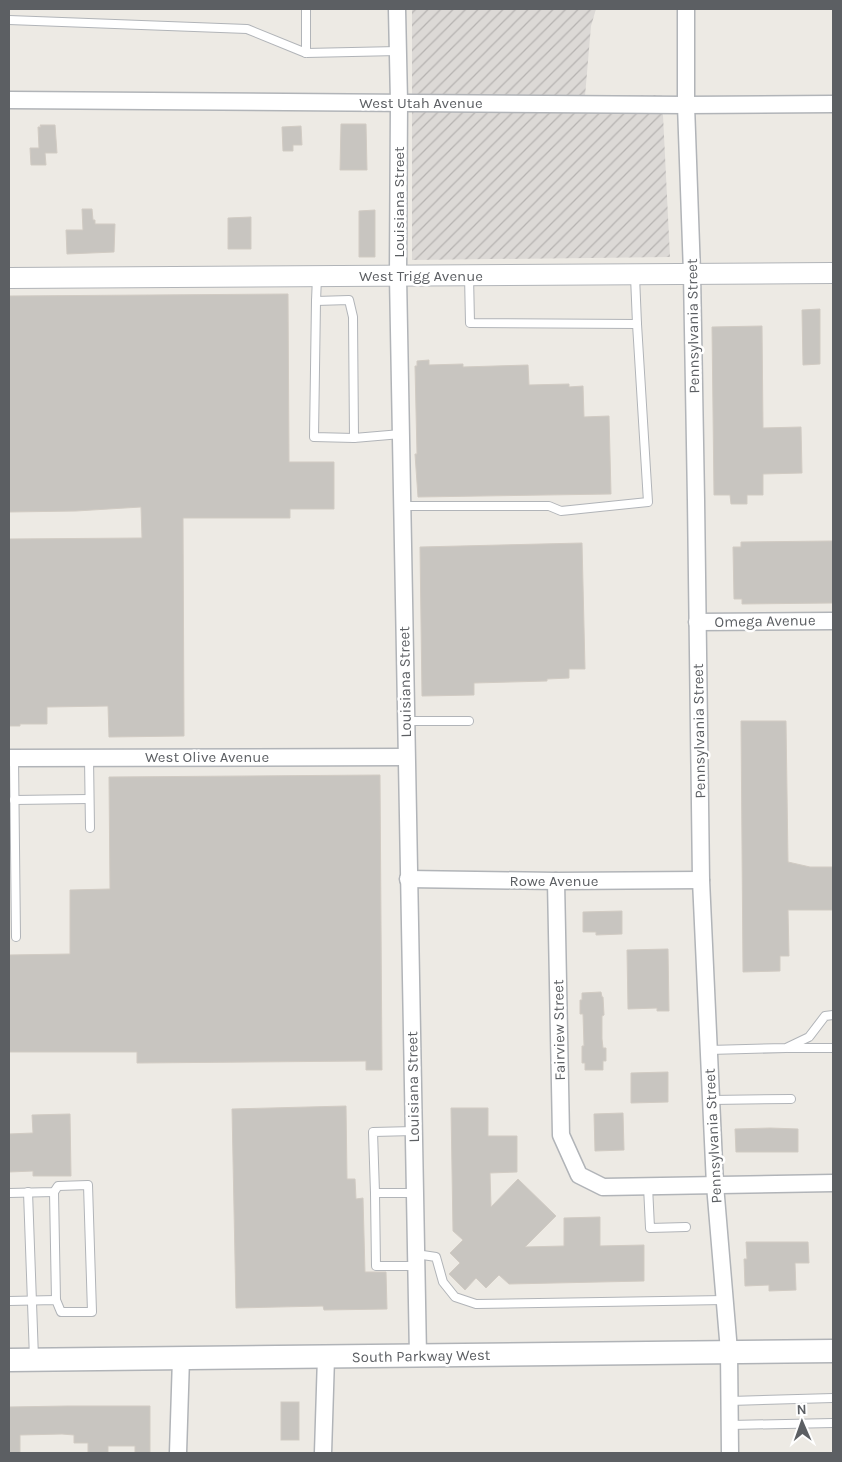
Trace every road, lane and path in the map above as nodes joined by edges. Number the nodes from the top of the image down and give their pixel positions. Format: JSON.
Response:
{"nodes":[{"id":1,"x":306,"y":9,"type":"edge"},
{"id":2,"x":397,"y":9,"type":"edge"},
{"id":3,"x":686,"y":9,"type":"edge"},
{"id":4,"x":9,"y":20,"type":"edge"},
{"id":5,"x":398,"y":51,"type":"junction"},
{"id":6,"x":306,"y":53,"type":"junction"},
{"id":7,"x":9,"y":100,"type":"edge"},
{"id":8,"x":400,"y":102,"type":"junction"},
{"id":9,"x":833,"y":104,"type":"edge"},
{"id":10,"x":686,"y":105,"type":"junction"},
{"id":11,"x":692,"y":273,"type":"junction"},
{"id":12,"x":833,"y":273,"type":"edge"},
{"id":13,"x":635,"y":274,"type":"junction"},
{"id":14,"x":317,"y":276,"type":"junction"},
{"id":15,"x":398,"y":276,"type":"junction"},
{"id":16,"x":469,"y":276,"type":"junction"},
{"id":17,"x":9,"y":278,"type":"edge"},
{"id":18,"x":316,"y":301,"type":"junction"},
{"id":19,"x":637,"y":324,"type":"junction"},
{"id":20,"x":401,"y":434,"type":"junction"},
{"id":21,"x":354,"y":438,"type":"junction"},
{"id":22,"x":402,"y":506,"type":"junction"},
{"id":23,"x":833,"y":621,"type":"edge"},
{"id":24,"x":697,"y":622,"type":"junction"},
{"id":25,"x":469,"y":720,"type":"dead end"},
{"id":26,"x":405,"y":721,"type":"junction"},
{"id":27,"x":406,"y":757,"type":"junction"},
{"id":28,"x":11,"y":758,"type":"edge"},
{"id":29,"x":90,"y":758,"type":"junction"},
{"id":30,"x":89,"y":799,"type":"junction"},
{"id":31,"x":14,"y":800,"type":"junction"},
{"id":32,"x":90,"y":828,"type":"dead end"},
{"id":33,"x":408,"y":879,"type":"junction"},
{"id":34,"x":700,"y":880,"type":"junction"},
{"id":35,"x":556,"y":881,"type":"junction"},
{"id":36,"x":16,"y":938,"type":"dead end"},
{"id":37,"x":833,"y":1015,"type":"edge"},
{"id":38,"x":786,"y":1048,"type":"junction"},
{"id":39,"x":833,"y":1048,"type":"edge"},
{"id":40,"x":709,"y":1050,"type":"junction"},
{"id":41,"x":791,"y":1099,"type":"dead end"},
{"id":42,"x":711,"y":1100,"type":"junction"},
{"id":43,"x":414,"y":1131,"type":"junction"},
{"id":44,"x":833,"y":1183,"type":"edge"},
{"id":45,"x":715,"y":1185,"type":"junction"},
{"id":46,"x":648,"y":1186,"type":"junction"},
{"id":47,"x":28,"y":1192,"type":"junction"},
{"id":48,"x":54,"y":1192,"type":"junction"},
{"id":49,"x":9,"y":1193,"type":"edge"},
{"id":50,"x":415,"y":1193,"type":"junction"},
{"id":51,"x":375,"y":1194,"type":"junction"},
{"id":52,"x":686,"y":1226,"type":"dead end"},
{"id":53,"x":416,"y":1260,"type":"junction"},
{"id":54,"x":32,"y":1300,"type":"junction"},
{"id":55,"x":56,"y":1300,"type":"junction"},
{"id":56,"x":725,"y":1300,"type":"junction"},
{"id":57,"x":9,"y":1301,"type":"edge"},
{"id":58,"x":730,"y":1351,"type":"junction"},
{"id":59,"x":833,"y":1351,"type":"edge"},
{"id":60,"x":418,"y":1356,"type":"junction"},
{"id":61,"x":326,"y":1357,"type":"junction"},
{"id":62,"x":181,"y":1358,"type":"junction"},
{"id":63,"x":9,"y":1360,"type":"edge"},
{"id":64,"x":34,"y":1360,"type":"junction"},
{"id":65,"x":833,"y":1398,"type":"edge"},
{"id":66,"x":730,"y":1401,"type":"junction"},
{"id":67,"x":833,"y":1423,"type":"edge"},
{"id":68,"x":730,"y":1424,"type":"junction"},
{"id":69,"x":178,"y":1453,"type":"edge"},
{"id":70,"x":323,"y":1453,"type":"edge"},
{"id":71,"x":730,"y":1453,"type":"edge"}],
"edges":[{"from":1,"to":6,"type":"lane"},
{"from":2,"to":5,"type":"street","name":"Louisiana Street"},
{"from":3,"to":10,"type":"street","name":"Pennsylvania Street"},
{"from":4,"to":6,"type":"lane"},
{"from":5,"to":6,"type":"lane"},
{"from":5,"to":8,"type":"street","name":"Louisiana Street"},
{"from":7,"to":8,"type":"street","name":"West Utah Avenue"},
{"from":8,"to":10,"type":"street","name":"West Utah Avenue"},
{"from":8,"to":15,"type":"street","name":"Louisiana Street"},
{"from":9,"to":10,"type":"street","name":"West Utah Avenue"},
{"from":10,"to":11,"type":"street","name":"Pennsylvania Street"},
{"from":11,"to":12,"type":"street","name":"West Trigg Avenue"},
{"from":11,"to":13,"type":"street","name":"West Trigg Avenue"},
{"from":11,"to":24,"type":"street","name":"Pennsylvania Street"},
{"from":13,"to":16,"type":"street","name":"West Trigg Avenue"},
{"from":13,"to":19,"type":"lane"},
{"from":14,"to":15,"type":"street","name":"West Trigg Avenue"},
{"from":14,"to":17,"type":"street","name":"West Trigg Avenue"},
{"from":14,"to":18,"type":"lane"},
{"from":15,"to":16,"type":"street","name":"West Trigg Avenue"},
{"from":15,"to":20,"type":"street","name":"Louisiana Street"},
{"from":16,"to":19,"type":"lane"},
{"from":18,"to":21,"type":"lane"},
{"from":18,"to":21,"type":"lane"},
{"from":19,"to":22,"type":"lane"},
{"from":20,"to":21,"type":"lane"},
{"from":20,"to":22,"type":"street","name":"Louisiana Street"},
{"from":22,"to":26,"type":"street","name":"Louisiana Street"},
{"from":23,"to":24,"type":"street","name":"Omega Avenue"},
{"from":24,"to":34,"type":"street","name":"Pennsylvania Street"},
{"from":25,"to":26,"type":"lane"},
{"from":26,"to":27,"type":"street","name":"Louisiana Street"},
{"from":27,"to":29,"type":"street","name":"West Olive Avenue"},
{"from":27,"to":33,"type":"street","name":"Louisiana Street"},
{"from":28,"to":29,"type":"street","name":"West Olive Avenue"},
{"from":28,"to":31,"type":"lane"},
{"from":29,"to":30,"type":"lane"},
{"from":30,"to":31,"type":"lane"},
{"from":30,"to":32,"type":"lane"},
{"from":31,"to":36,"type":"lane"},
{"from":33,"to":35,"type":"street","name":"Rowe Avenue"},
{"from":33,"to":43,"type":"street","name":"Louisiana Street"},
{"from":34,"to":35,"type":"street","name":"Rowe Avenue"},
{"from":34,"to":40,"type":"street","name":"Pennsylvania Street"},
{"from":35,"to":46,"type":"street","name":"Fairview Street"},
{"from":37,"to":38,"type":"lane"},
{"from":38,"to":39,"type":"lane"},
{"from":38,"to":40,"type":"lane"},
{"from":40,"to":42,"type":"street","name":"Pennsylvania Street"},
{"from":41,"to":42,"type":"lane"},
{"from":42,"to":45,"type":"street","name":"Pennsylvania Street"},
{"from":43,"to":50,"type":"street","name":"Louisiana Street"},
{"from":43,"to":51,"type":"lane"},
{"from":44,"to":45,"type":"street"},
{"from":45,"to":46,"type":"street"},
{"from":45,"to":56,"type":"street","name":"Pennsylvania Street"},
{"from":46,"to":52,"type":"lane"},
{"from":47,"to":48,"type":"lane"},
{"from":47,"to":49,"type":"lane"},
{"from":47,"to":54,"type":"lane"},
{"from":48,"to":55,"type":"lane"},
{"from":48,"to":55,"type":"lane"},
{"from":50,"to":51,"type":"lane"},
{"from":50,"to":53,"type":"street","name":"Louisiana Street"},
{"from":51,"to":53,"type":"lane"},
{"from":53,"to":56,"type":"lane"},
{"from":53,"to":60,"type":"street","name":"Louisiana Street"},
{"from":54,"to":55,"type":"lane"},
{"from":54,"to":57,"type":"lane"},
{"from":54,"to":64,"type":"lane"},
{"from":56,"to":58,"type":"street","name":"Pennsylvania Street"},
{"from":58,"to":59,"type":"main road","name":"South Parkway West"},
{"from":58,"to":60,"type":"main road","name":"South Parkway West"},
{"from":58,"to":66,"type":"street","name":"Pennsylvania Street"},
{"from":60,"to":61,"type":"main road","name":"South Parkway West"},
{"from":61,"to":62,"type":"main road","name":"South Parkway West"},
{"from":61,"to":70,"type":"street"},
{"from":62,"to":64,"type":"main road","name":"South Parkway West"},
{"from":62,"to":69,"type":"street"},
{"from":63,"to":64,"type":"main road","name":"South Parkway West"},
{"from":65,"to":66,"type":"lane"},
{"from":66,"to":68,"type":"street","name":"Pennsylvania Street"},
{"from":67,"to":68,"type":"lane"},
{"from":68,"to":71,"type":"street","name":"Pennsylvania Street"}]}
